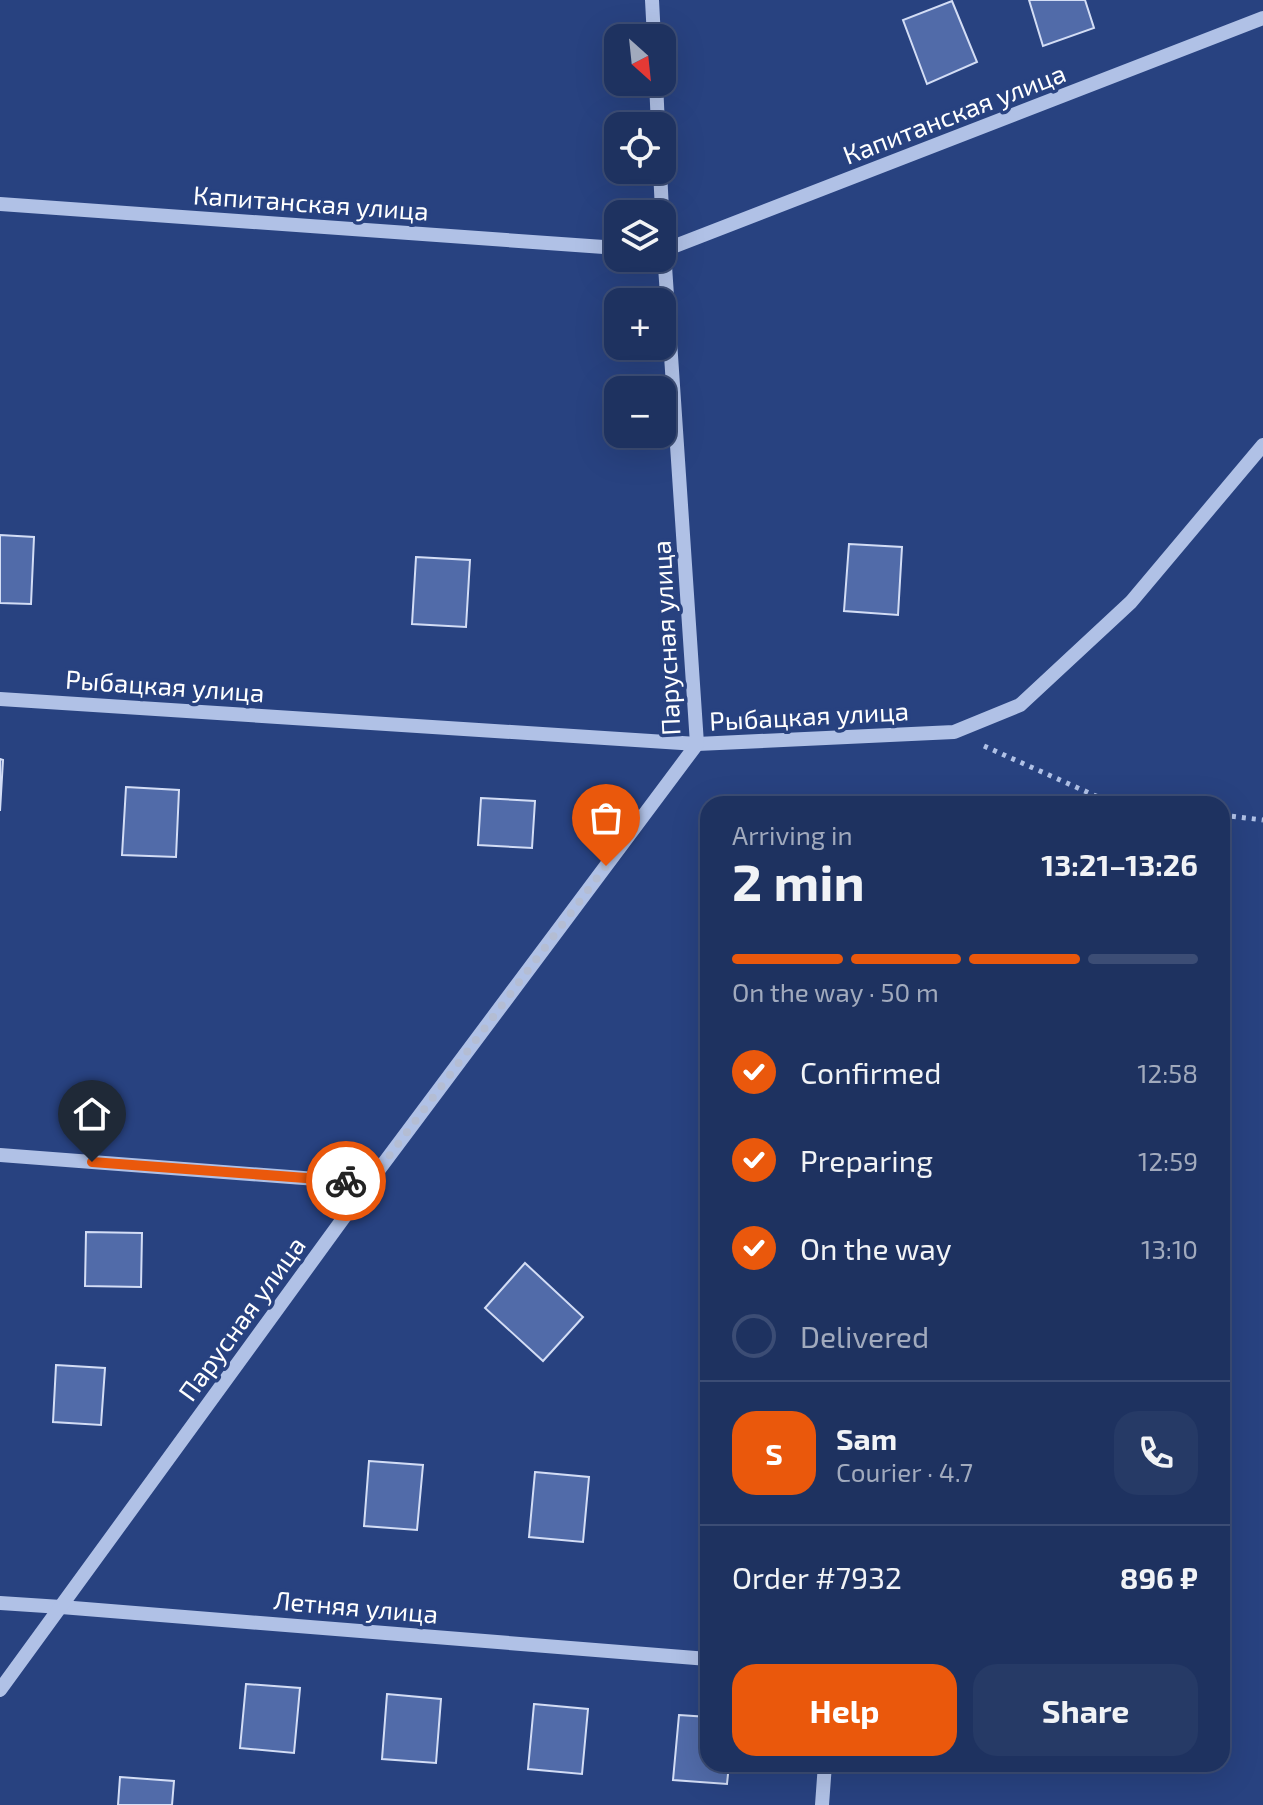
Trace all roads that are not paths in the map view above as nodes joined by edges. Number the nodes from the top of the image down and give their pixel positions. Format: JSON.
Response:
{"nodes":[{"id":1,"x":652,"y":0,"type":"edge"},
{"id":2,"x":1263,"y":18,"type":"edge"},
{"id":3,"x":653,"y":24,"type":"edge"},
{"id":4,"x":0,"y":204,"type":"edge"},
{"id":5,"x":676,"y":246,"type":"edge"},
{"id":6,"x":604,"y":247,"type":"edge"},
{"id":7,"x":664,"y":272,"type":"edge"},
{"id":8,"x":1263,"y":445,"type":"edge"},
{"id":9,"x":0,"y":699,"type":"edge"},
{"id":10,"x":697,"y":744,"type":"junction"},
{"id":11,"x":0,"y":1155,"type":"edge"},
{"id":12,"x":369,"y":1183,"type":"junction"},
{"id":13,"x":0,"y":1603,"type":"edge"},
{"id":14,"x":61,"y":1607,"type":"junction"},
{"id":15,"x":700,"y":1658,"type":"edge"},
{"id":16,"x":0,"y":1690,"type":"edge"},
{"id":17,"x":824,"y":1772,"type":"edge"},
{"id":18,"x":822,"y":1805,"type":"edge"}],
"edges":[{"from":1,"to":3,"type":"street"},
{"from":2,"to":5,"type":"street","name":"Капитанская улица"},
{"from":4,"to":6,"type":"street","name":"Капитанская улица"},
{"from":7,"to":10,"type":"street","name":"Парусная улица"},
{"from":8,"to":10,"type":"street","name":"Рыбацкая улица"},
{"from":9,"to":10,"type":"street","name":"Рыбацкая улица"},
{"from":10,"to":12,"type":"street","name":"Парусная улица"},
{"from":11,"to":12,"type":"street"},
{"from":12,"to":14,"type":"street","name":"Парусная улица"},
{"from":13,"to":14,"type":"street","name":"Летняя улица"},
{"from":14,"to":15,"type":"street","name":"Летняя улица"},
{"from":14,"to":16,"type":"street","name":"Парусная улица"},
{"from":17,"to":18,"type":"street"}]}
